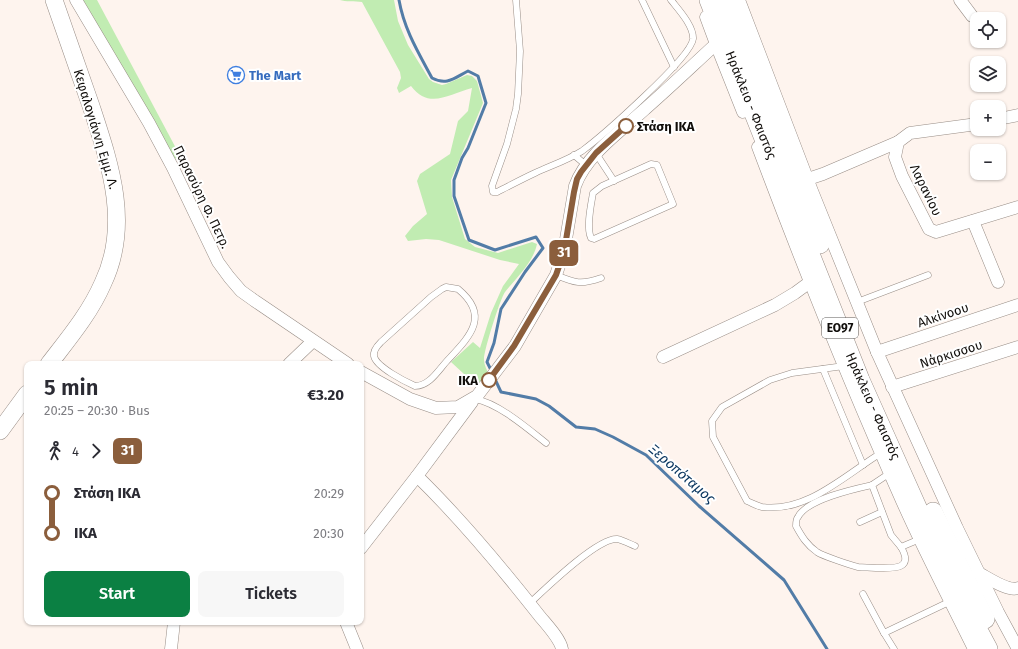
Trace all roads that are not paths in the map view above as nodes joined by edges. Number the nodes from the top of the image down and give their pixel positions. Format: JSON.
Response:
{"nodes":[{"id":1,"x":54,"y":0,"type":"edge"},
{"id":2,"x":76,"y":0,"type":"edge"},
{"id":3,"x":516,"y":0,"type":"edge"},
{"id":4,"x":642,"y":0,"type":"edge"},
{"id":5,"x":671,"y":0,"type":"edge"},
{"id":6,"x":701,"y":0,"type":"edge"},
{"id":7,"x":710,"y":0,"type":"edge"},
{"id":8,"x":726,"y":0,"type":"edge"},
{"id":9,"x":739,"y":0,"type":"edge"},
{"id":10,"x":960,"y":0,"type":"edge"},
{"id":11,"x":970,"y":13,"type":"edge"},
{"id":12,"x":716,"y":44,"type":"junction"},
{"id":13,"x":674,"y":67,"type":"junction"},
{"id":14,"x":749,"y":99,"type":"junction"},
{"id":15,"x":1018,"y":115,"type":"edge"},
{"id":16,"x":1006,"y":118,"type":"edge"},
{"id":17,"x":970,"y":125,"type":"edge"},
{"id":18,"x":750,"y":128,"type":"junction"},
{"id":19,"x":898,"y":142,"type":"junction"},
{"id":20,"x":593,"y":148,"type":"junction"},
{"id":21,"x":574,"y":154,"type":"junction"},
{"id":22,"x":586,"y":165,"type":"junction"},
{"id":23,"x":614,"y":181,"type":"junction"},
{"id":24,"x":810,"y":185,"type":"junction"},
{"id":25,"x":1018,"y":207,"type":"edge"},
{"id":26,"x":973,"y":221,"type":"junction"},
{"id":27,"x":815,"y":232,"type":"junction"},
{"id":28,"x":556,"y":275,"type":"junction"},
{"id":29,"x":928,"y":275,"type":"dead end"},
{"id":30,"x":601,"y":278,"type":"dead end"},
{"id":31,"x":810,"y":282,"type":"junction"},
{"id":32,"x":998,"y":282,"type":"dead end"},
{"id":33,"x":857,"y":302,"type":"junction"},
{"id":34,"x":1018,"y":305,"type":"edge"},
{"id":35,"x":313,"y":341,"type":"junction"},
{"id":36,"x":1018,"y":347,"type":"edge"},
{"id":37,"x":876,"y":352,"type":"junction"},
{"id":38,"x":663,"y":357,"type":"dead end"},
{"id":39,"x":51,"y":361,"type":"edge"},
{"id":40,"x":292,"y":361,"type":"edge"},
{"id":41,"x":343,"y":361,"type":"edge"},
{"id":42,"x":844,"y":366,"type":"junction"},
{"id":43,"x":822,"y":368,"type":"junction"},
{"id":44,"x":392,"y":373,"type":"junction"},
{"id":45,"x":364,"y":374,"type":"edge"},
{"id":46,"x":381,"y":385,"type":"junction"},
{"id":47,"x":892,"y":387,"type":"junction"},
{"id":48,"x":476,"y":397,"type":"junction"},
{"id":49,"x":24,"y":398,"type":"edge"},
{"id":50,"x":0,"y":431,"type":"edge"},
{"id":51,"x":546,"y":443,"type":"dead end"},
{"id":52,"x":881,"y":453,"type":"junction"},
{"id":53,"x":863,"y":465,"type":"junction"},
{"id":54,"x":890,"y":473,"type":"junction"},
{"id":55,"x":417,"y":476,"type":"junction"},
{"id":56,"x":872,"y":485,"type":"junction"},
{"id":57,"x":882,"y":512,"type":"junction"},
{"id":58,"x":860,"y":522,"type":"dead end"},
{"id":59,"x":920,"y":539,"type":"junction"},
{"id":60,"x":364,"y":544,"type":"edge"},
{"id":61,"x":635,"y":546,"type":"dead end"},
{"id":62,"x":901,"y":547,"type":"junction"},
{"id":63,"x":932,"y":564,"type":"joint"},
{"id":64,"x":977,"y":572,"type":"junction"},
{"id":65,"x":1018,"y":588,"type":"edge"},
{"id":66,"x":863,"y":594,"type":"dead end"},
{"id":67,"x":955,"y":600,"type":"junction"},
{"id":68,"x":530,"y":603,"type":"junction"},
{"id":69,"x":174,"y":625,"type":"edge"},
{"id":70,"x":347,"y":625,"type":"edge"},
{"id":71,"x":884,"y":633,"type":"junction"},
{"id":72,"x":981,"y":640,"type":"edge"},
{"id":73,"x":171,"y":649,"type":"edge"},
{"id":74,"x":357,"y":649,"type":"edge"},
{"id":75,"x":562,"y":649,"type":"edge"},
{"id":76,"x":894,"y":649,"type":"edge"},
{"id":77,"x":1000,"y":649,"type":"edge"},
{"id":78,"x":1018,"y":649,"type":"edge"}],
"edges":[{"from":1,"to":39,"type":"main road","name":"Κεφαλογιάννη Εμμ. Λ."},
{"from":2,"to":35,"type":"street","name":"Παρασύρη Φ. Πετρ."},
{"from":3,"to":21,"type":"lane"},
{"from":4,"to":13,"type":"lane"},
{"from":5,"to":13,"type":"lane"},
{"from":6,"to":12,"type":"street"},
{"from":7,"to":14,"type":"main road","name":"Ηράκλειο - Φαιστός","number":"ΕΟ97"},
{"from":8,"to":27,"type":"main road","name":"Ηράκλειο - Φαιστός","number":"ΕΟ97"},
{"from":9,"to":24,"type":"street"},
{"from":10,"to":11,"type":"street"},
{"from":12,"to":18,"type":"street"},
{"from":12,"to":20,"type":"street"},
{"from":13,"to":20,"type":"lane"},
{"from":14,"to":18,"type":"main road"},
{"from":14,"to":67,"type":"main road","name":"Ηράκλειο - Φαιστός","number":"ΕΟ97"},
{"from":15,"to":16,"type":"street"},
{"from":17,"to":19,"type":"street"},
{"from":18,"to":31,"type":"street"},
{"from":19,"to":24,"type":"street"},
{"from":19,"to":26,"type":"street","name":"Λαρανίου"},
{"from":20,"to":21,"type":"lane"},
{"from":20,"to":22,"type":"street"},
{"from":20,"to":23,"type":"lane"},
{"from":21,"to":22,"type":"lane"},
{"from":22,"to":28,"type":"street"},
{"from":23,"to":23,"type":"lane"},
{"from":24,"to":27,"type":"main road"},
{"from":24,"to":33,"type":"street"},
{"from":25,"to":26,"type":"street","name":"Λαρανίου"},
{"from":26,"to":32,"type":"street"},
{"from":27,"to":72,"type":"main road","name":"Ηράκλειο - Φαιστός","number":"ΕΟ97"},
{"from":28,"to":30,"type":"lane"},
{"from":28,"to":48,"type":"street"},
{"from":29,"to":33,"type":"lane"},
{"from":31,"to":38,"type":"street"},
{"from":31,"to":42,"type":"street"},
{"from":33,"to":37,"type":"street"},
{"from":34,"to":37,"type":"street","name":"Αλκίνοου"},
{"from":35,"to":40,"type":"street"},
{"from":35,"to":41,"type":"street","name":"Παρασύρη Φ. Πετρ."},
{"from":36,"to":47,"type":"street","name":"Νάρκισσου"},
{"from":37,"to":47,"type":"street"},
{"from":42,"to":43,"type":"lane"},
{"from":42,"to":52,"type":"street"},
{"from":43,"to":53,"type":"lane"},
{"from":43,"to":53,"type":"lane"},
{"from":44,"to":44,"type":"lane"},
{"from":44,"to":46,"type":"lane"},
{"from":45,"to":46,"type":"street"},
{"from":46,"to":48,"type":"street"},
{"from":47,"to":64,"type":"street"},
{"from":48,"to":51,"type":"lane"},
{"from":48,"to":55,"type":"street"},
{"from":49,"to":50,"type":"main road"},
{"from":52,"to":53,"type":"lane"},
{"from":52,"to":54,"type":"street"},
{"from":54,"to":56,"type":"lane"},
{"from":54,"to":59,"type":"street"},
{"from":55,"to":60,"type":"street"},
{"from":55,"to":68,"type":"street"},
{"from":56,"to":57,"type":"lane"},
{"from":56,"to":62,"type":"lane"},
{"from":57,"to":58,"type":"lane"},
{"from":57,"to":62,"type":"lane"},
{"from":59,"to":62,"type":"lane"},
{"from":59,"to":63,"type":"street"},
{"from":61,"to":68,"type":"lane"},
{"from":63,"to":67,"type":"main road"},
{"from":64,"to":65,"type":"street"},
{"from":64,"to":72,"type":"main road"},
{"from":64,"to":78,"type":"street"},
{"from":66,"to":71,"type":"lane"},
{"from":67,"to":71,"type":"lane"},
{"from":67,"to":72,"type":"main road","name":"Ηράκλειο - Φαιστός","number":"ΕΟ97"},
{"from":68,"to":75,"type":"street"},
{"from":69,"to":73,"type":"street"},
{"from":70,"to":74,"type":"street"},
{"from":71,"to":76,"type":"lane"},
{"from":72,"to":77,"type":"main road","name":"Ηράκλειο - Φαιστός","number":"ΕΟ97"}]}
